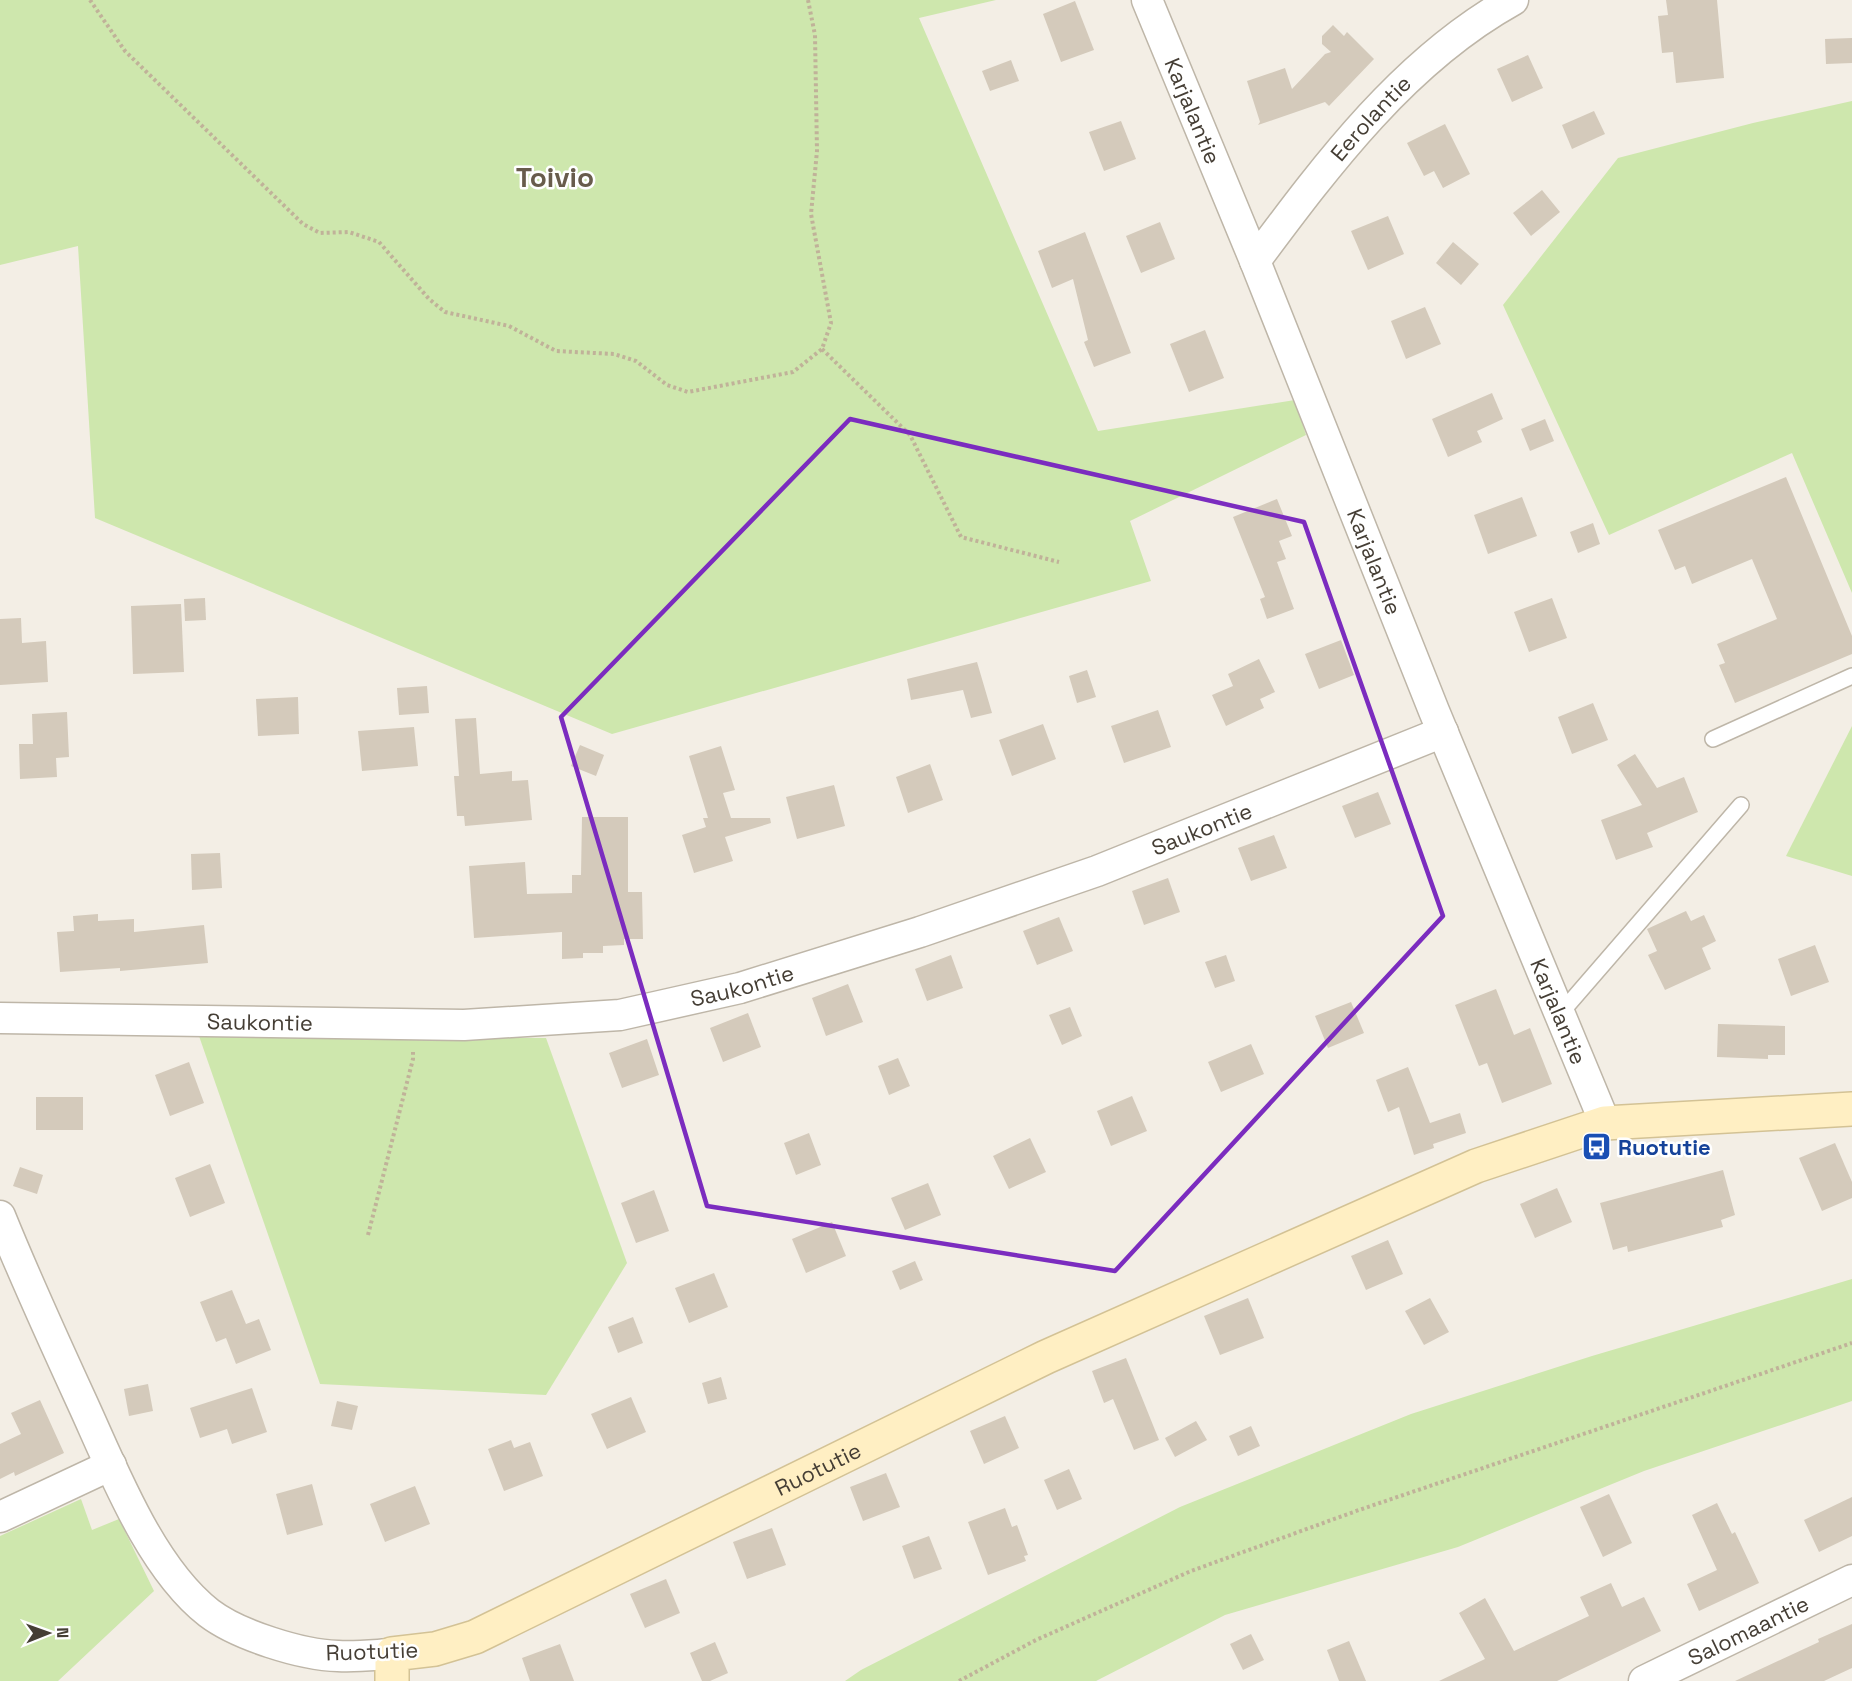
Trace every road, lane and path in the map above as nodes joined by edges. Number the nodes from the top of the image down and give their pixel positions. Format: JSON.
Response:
{"nodes":[{"id":1,"x":90,"y":0,"type":"edge"},
{"id":2,"x":808,"y":0,"type":"edge"},
{"id":3,"x":1147,"y":0,"type":"edge"},
{"id":4,"x":1513,"y":0,"type":"edge"},
{"id":5,"x":1255,"y":261,"type":"junction"},
{"id":6,"x":822,"y":349,"type":"junction"},
{"id":7,"x":1059,"y":561,"type":"dead end"},
{"id":8,"x":1852,"y":676,"type":"edge"},
{"id":9,"x":1443,"y":732,"type":"junction"},
{"id":10,"x":1713,"y":739,"type":"dead end"},
{"id":11,"x":1741,"y":805,"type":"dead end"},
{"id":12,"x":1560,"y":1014,"type":"junction"},
{"id":13,"x":0,"y":1018,"type":"edge"},
{"id":14,"x":413,"y":1024,"type":"junction"},
{"id":15,"x":1852,"y":1109,"type":"edge"},
{"id":16,"x":1605,"y":1123,"type":"junction"},
{"id":17,"x":0,"y":1216,"type":"edge"},
{"id":18,"x":368,"y":1235,"type":"dead end"},
{"id":19,"x":1852,"y":1343,"type":"edge"},
{"id":20,"x":111,"y":1465,"type":"junction"},
{"id":21,"x":0,"y":1517,"type":"edge"},
{"id":22,"x":1852,"y":1580,"type":"edge"},
{"id":23,"x":392,"y":1668,"type":"edge"},
{"id":24,"x":959,"y":1681,"type":"edge"},
{"id":25,"x":1644,"y":1681,"type":"edge"}],
"edges":[{"from":1,"to":6,"type":"path"},
{"from":2,"to":6,"type":"path"},
{"from":3,"to":5,"type":"street","name":"Karjalantie"},
{"from":4,"to":5,"type":"street","name":"Eerolantie"},
{"from":5,"to":9,"type":"street","name":"Karjalantie"},
{"from":6,"to":7,"type":"path"},
{"from":8,"to":10,"type":"lane"},
{"from":9,"to":12,"type":"street","name":"Karjalantie"},
{"from":9,"to":14,"type":"street","name":"Saukontie"},
{"from":11,"to":12,"type":"lane"},
{"from":12,"to":16,"type":"street","name":"Karjalantie"},
{"from":13,"to":14,"type":"street","name":"Saukontie"},
{"from":14,"to":18,"type":"path"},
{"from":15,"to":16,"type":"street","name":"Ruotutie"},
{"from":16,"to":23,"type":"street","name":"Ruotutie"},
{"from":17,"to":20,"type":"street","name":"Ruotutie"},
{"from":19,"to":24,"type":"path"},
{"from":20,"to":21,"type":"street"},
{"from":20,"to":23,"type":"street","name":"Ruotutie"},
{"from":22,"to":25,"type":"street","name":"Salomaantie"}]}
